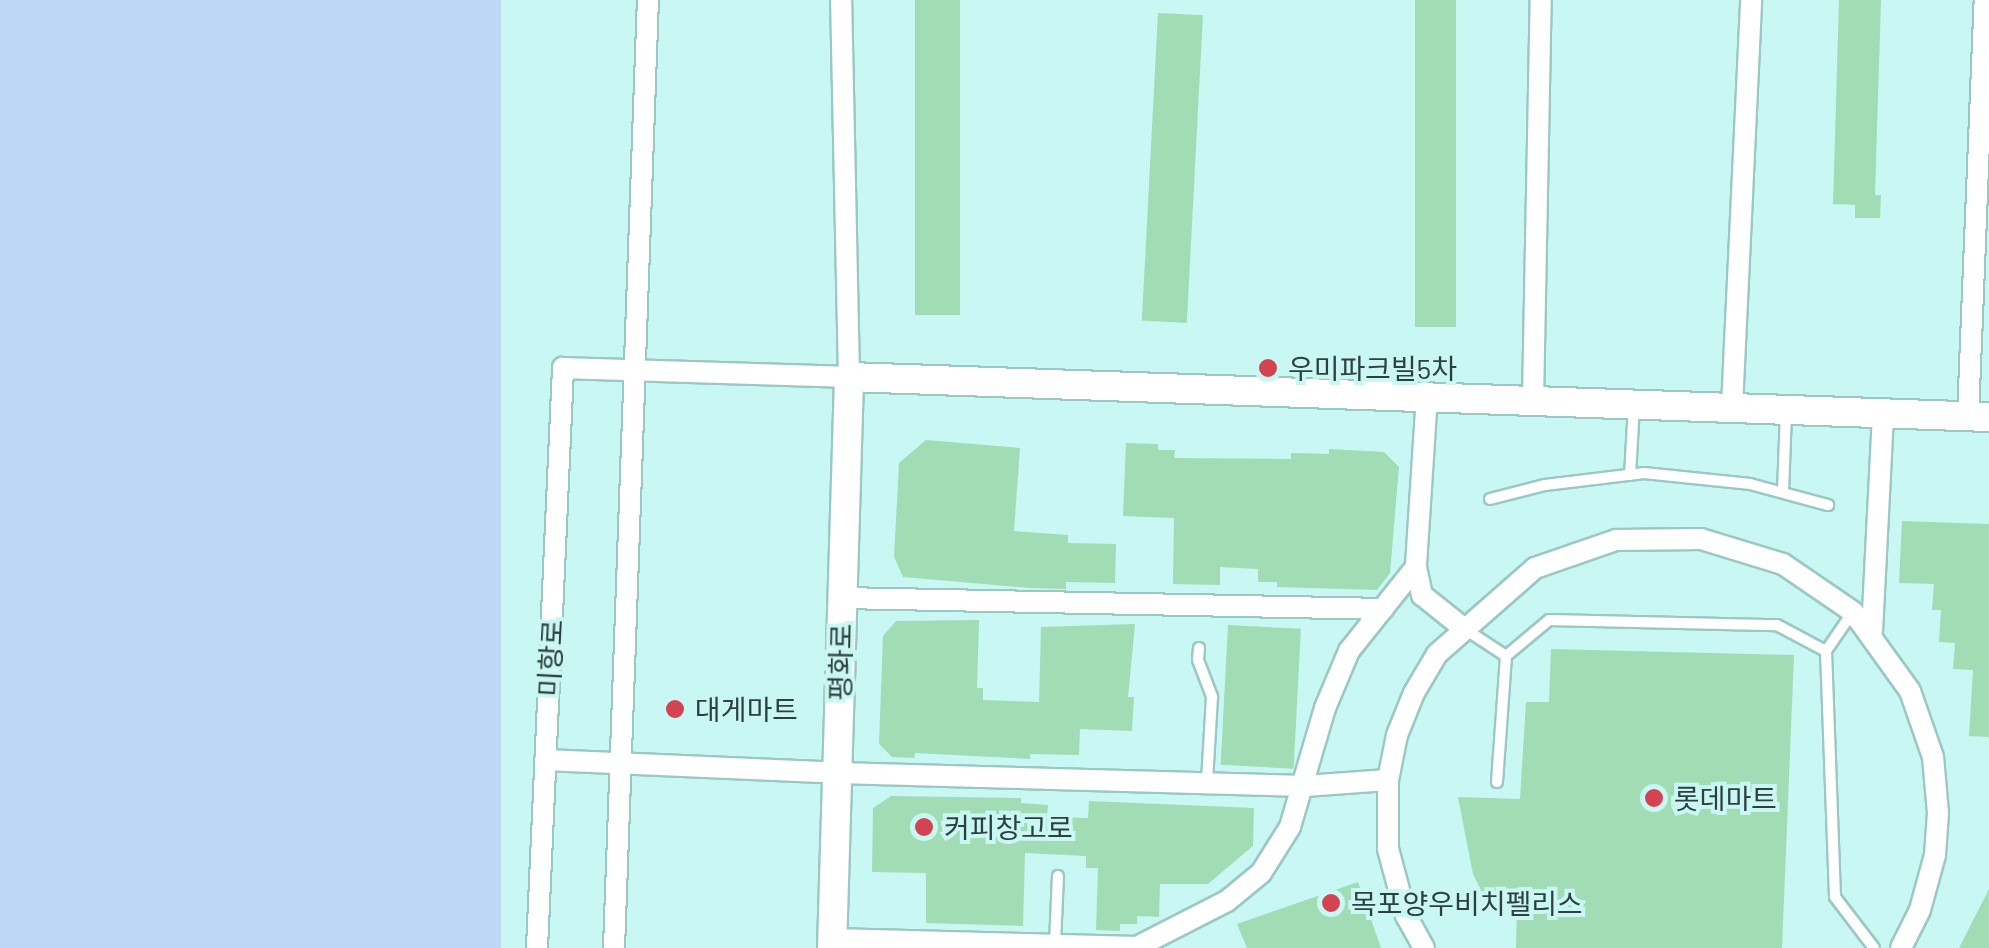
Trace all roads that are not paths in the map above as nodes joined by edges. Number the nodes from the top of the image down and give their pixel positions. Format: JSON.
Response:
{"nodes":[{"id":1,"x":648,"y":0,"type":"edge"},
{"id":2,"x":841,"y":0,"type":"edge"},
{"id":3,"x":1541,"y":0,"type":"edge"},
{"id":4,"x":1751,"y":0,"type":"edge"},
{"id":5,"x":1984,"y":0,"type":"edge"},
{"id":6,"x":633,"y":367,"type":"junction"},
{"id":7,"x":850,"y":377,"type":"junction"},
{"id":8,"x":1426,"y":396,"type":"junction"},
{"id":9,"x":1533,"y":400,"type":"junction"},
{"id":10,"x":1634,"y":403,"type":"junction"},
{"id":11,"x":1732,"y":407,"type":"junction"},
{"id":12,"x":1786,"y":409,"type":"junction"},
{"id":13,"x":1882,"y":413,"type":"junction"},
{"id":14,"x":1978,"y":417,"type":"edge"},
{"id":15,"x":1630,"y":475,"type":"junction"},
{"id":16,"x":1782,"y":490,"type":"junction"},
{"id":17,"x":1490,"y":499,"type":"dead end"},
{"id":18,"x":1828,"y":506,"type":"dead end"},
{"id":19,"x":1416,"y":567,"type":"junction"},
{"id":20,"x":842,"y":598,"type":"junction"},
{"id":21,"x":1383,"y":609,"type":"junction"},
{"id":22,"x":1853,"y":612,"type":"junction"},
{"id":23,"x":1462,"y":627,"type":"junction"},
{"id":24,"x":1872,"y":632,"type":"junction"},
{"id":25,"x":1199,"y":648,"type":"dead end"},
{"id":26,"x":1826,"y":651,"type":"junction"},
{"id":27,"x":1506,"y":656,"type":"junction"},
{"id":28,"x":545,"y":760,"type":"junction"},
{"id":29,"x":620,"y":762,"type":"junction"},
{"id":30,"x":838,"y":773,"type":"junction"},
{"id":31,"x":1388,"y":780,"type":"junction"},
{"id":32,"x":1207,"y":782,"type":"junction"},
{"id":33,"x":1497,"y":782,"type":"dead end"},
{"id":34,"x":1305,"y":786,"type":"junction"},
{"id":35,"x":1058,"y":876,"type":"dead end"},
{"id":36,"x":833,"y":944,"type":"edge"},
{"id":37,"x":1055,"y":944,"type":"junction"},
{"id":38,"x":537,"y":948,"type":"edge"},
{"id":39,"x":614,"y":948,"type":"edge"},
{"id":40,"x":1137,"y":948,"type":"edge"},
{"id":41,"x":1424,"y":948,"type":"edge"},
{"id":42,"x":1874,"y":948,"type":"edge"},
{"id":43,"x":1901,"y":948,"type":"edge"}],
"edges":[{"from":1,"to":6,"type":"street"},
{"from":2,"to":7,"type":"street"},
{"from":3,"to":9,"type":"street"},
{"from":4,"to":11,"type":"street"},
{"from":5,"to":14,"type":"street"},
{"from":6,"to":7,"type":"street"},
{"from":6,"to":28,"type":"street","name":"미항로"},
{"from":6,"to":29,"type":"street"},
{"from":7,"to":8,"type":"street"},
{"from":7,"to":20,"type":"street","name":"평화로"},
{"from":8,"to":9,"type":"street"},
{"from":8,"to":19,"type":"street"},
{"from":9,"to":10,"type":"street"},
{"from":10,"to":11,"type":"street"},
{"from":10,"to":15,"type":"lane"},
{"from":11,"to":12,"type":"street"},
{"from":12,"to":13,"type":"street"},
{"from":12,"to":16,"type":"lane"},
{"from":13,"to":14,"type":"street"},
{"from":13,"to":24,"type":"street"},
{"from":15,"to":16,"type":"lane"},
{"from":15,"to":17,"type":"lane"},
{"from":16,"to":18,"type":"lane"},
{"from":19,"to":21,"type":"street"},
{"from":19,"to":23,"type":"street"},
{"from":20,"to":21,"type":"street"},
{"from":20,"to":30,"type":"street","name":"평화로"},
{"from":21,"to":34,"type":"street"},
{"from":22,"to":23,"type":"street"},
{"from":22,"to":24,"type":"street"},
{"from":22,"to":26,"type":"lane"},
{"from":23,"to":27,"type":"lane"},
{"from":23,"to":31,"type":"street"},
{"from":24,"to":43,"type":"street"},
{"from":25,"to":32,"type":"lane"},
{"from":26,"to":27,"type":"lane"},
{"from":26,"to":42,"type":"lane"},
{"from":27,"to":33,"type":"lane"},
{"from":28,"to":29,"type":"street"},
{"from":28,"to":38,"type":"street","name":"미항로"},
{"from":29,"to":30,"type":"street"},
{"from":29,"to":39,"type":"street"},
{"from":30,"to":32,"type":"street"},
{"from":30,"to":36,"type":"street","name":"평화로"},
{"from":31,"to":34,"type":"street"},
{"from":31,"to":41,"type":"street"},
{"from":32,"to":34,"type":"street"},
{"from":34,"to":40,"type":"street"},
{"from":35,"to":37,"type":"lane"},
{"from":36,"to":37,"type":"street"},
{"from":37,"to":40,"type":"street"}]}
